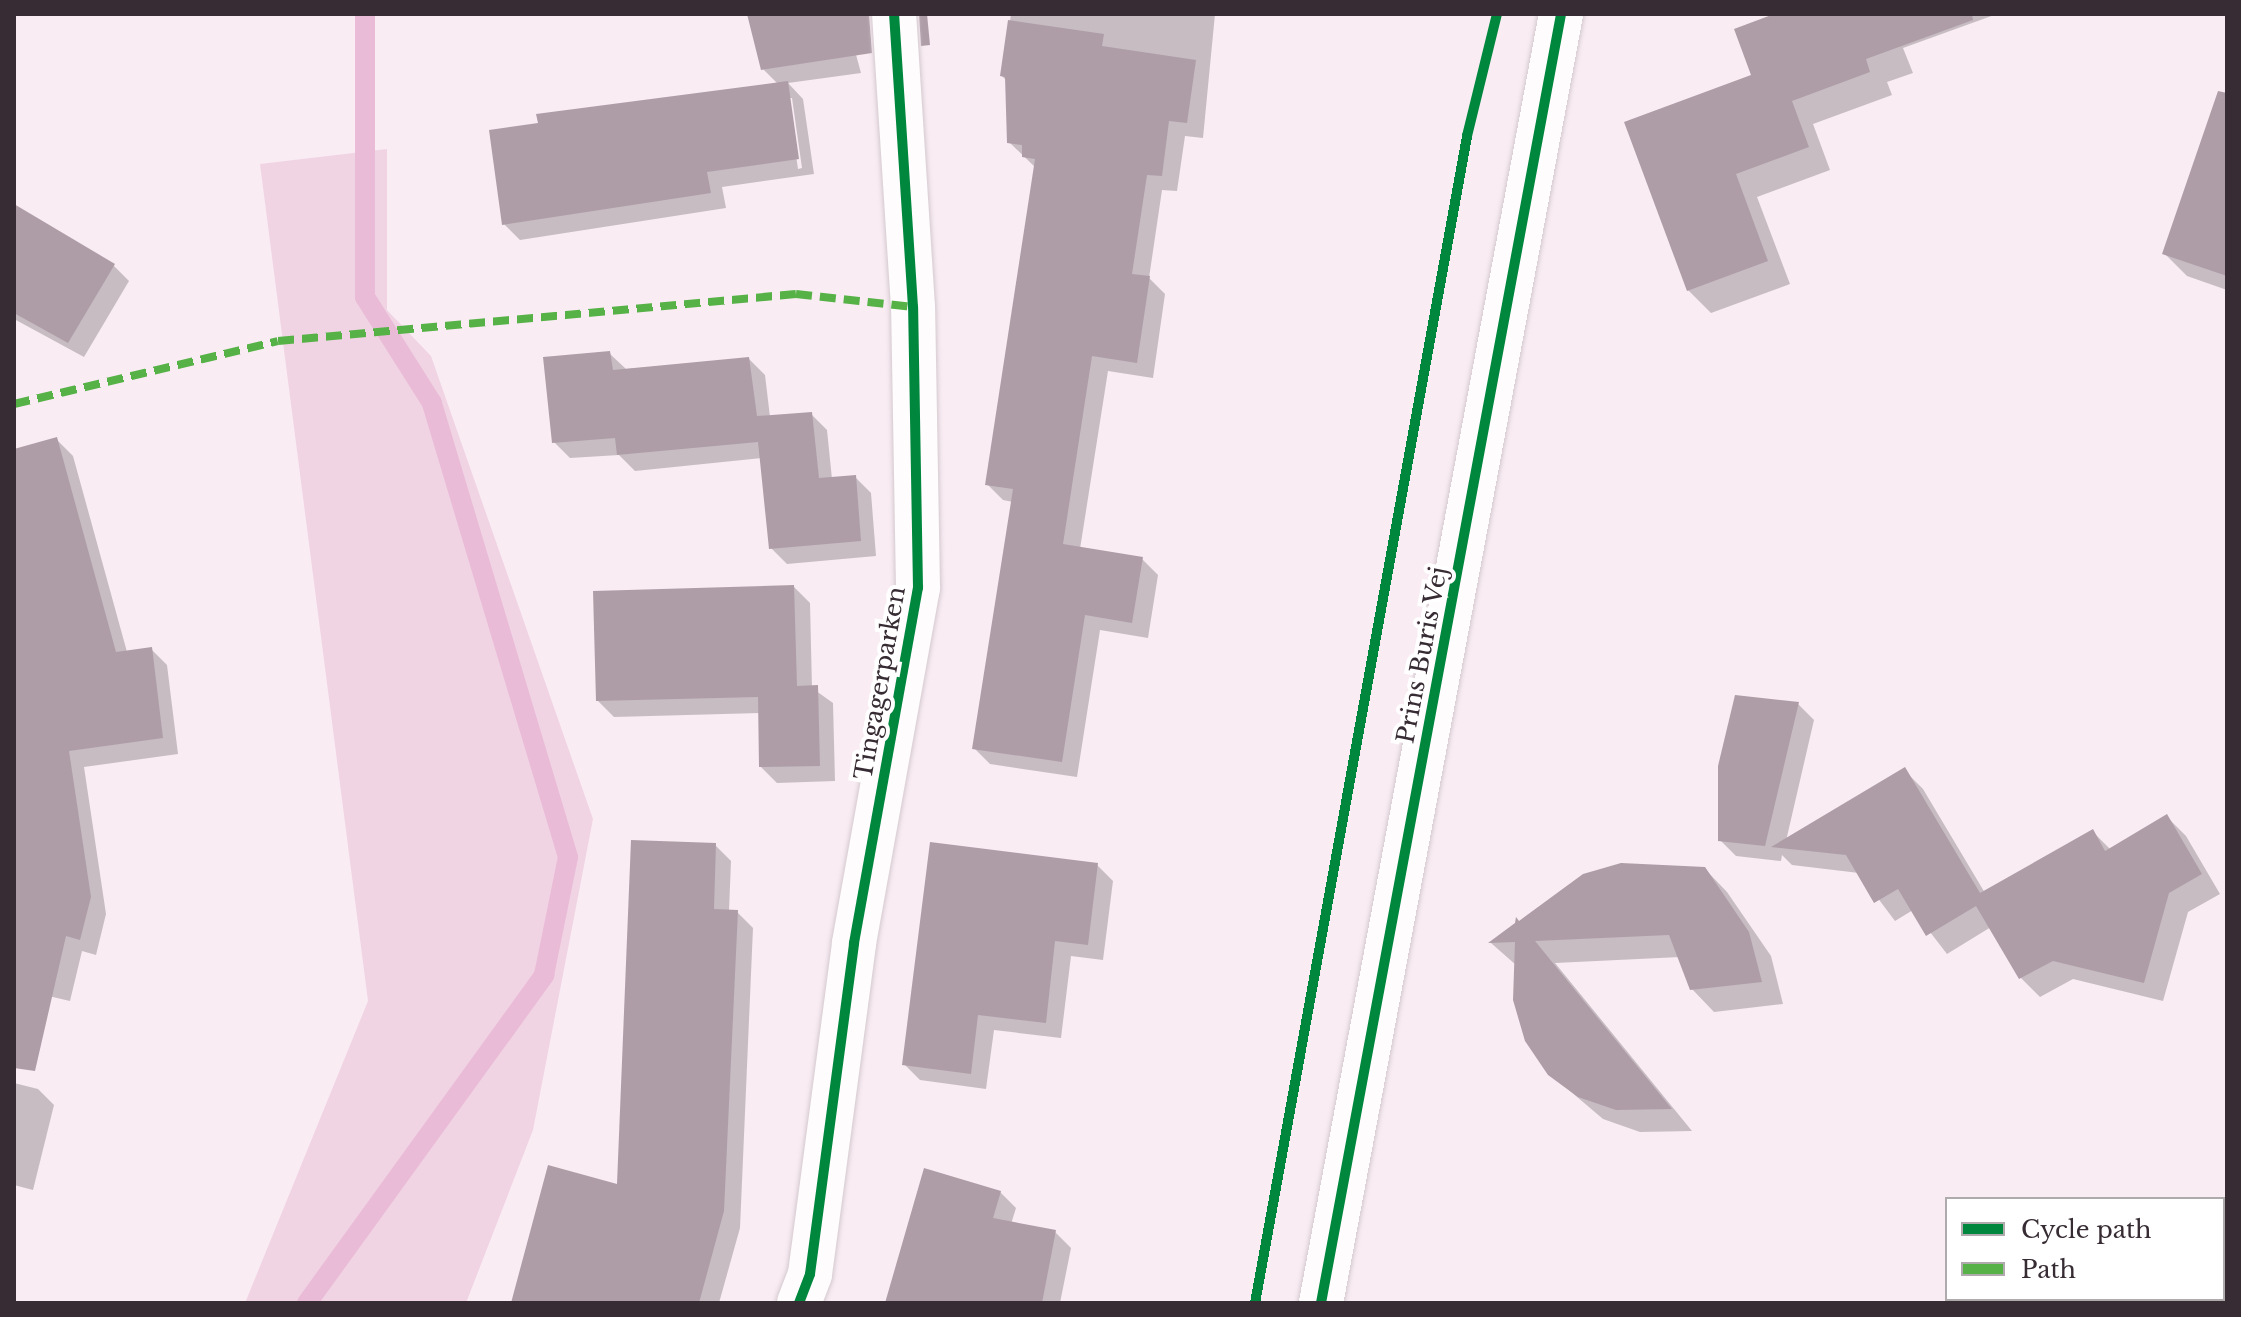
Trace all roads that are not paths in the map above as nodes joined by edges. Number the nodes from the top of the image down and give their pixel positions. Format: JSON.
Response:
{"nodes":[{"id":1,"x":894,"y":14,"type":"edge"},
{"id":2,"x":1561,"y":14,"type":"edge"},
{"id":3,"x":799,"y":1303,"type":"edge"},
{"id":4,"x":1321,"y":1303,"type":"edge"}],
"edges":[{"from":1,"to":3,"type":"street","name":"Tingagerparken"},
{"from":2,"to":4,"type":"street","name":"Prins Buris Vej"}]}
